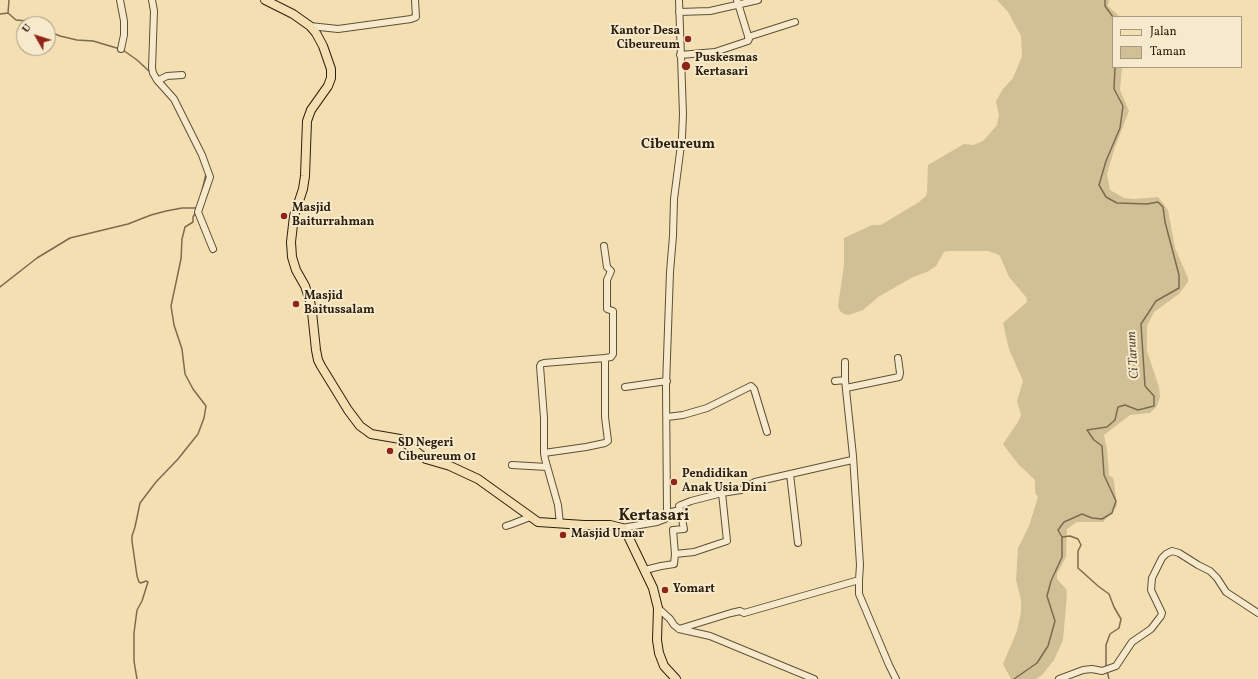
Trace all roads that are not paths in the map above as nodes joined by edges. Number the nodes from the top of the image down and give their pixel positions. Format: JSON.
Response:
{"nodes":[{"id":1,"x":120,"y":0,"type":"edge"},
{"id":2,"x":152,"y":0,"type":"edge"},
{"id":3,"x":265,"y":0,"type":"edge"},
{"id":4,"x":415,"y":0,"type":"edge"},
{"id":5,"x":679,"y":0,"type":"edge"},
{"id":6,"x":758,"y":0,"type":"edge"},
{"id":7,"x":738,"y":2,"type":"edge"},
{"id":8,"x":679,"y":12,"type":"junction"},
{"id":9,"x":795,"y":22,"type":"dead end"},
{"id":10,"x":310,"y":26,"type":"junction"},
{"id":11,"x":748,"y":37,"type":"junction"},
{"id":12,"x":122,"y":49,"type":"dead end"},
{"id":13,"x":680,"y":55,"type":"junction"},
{"id":14,"x":182,"y":75,"type":"dead end"},
{"id":15,"x":157,"y":80,"type":"junction"},
{"id":16,"x":604,"y":246,"type":"dead end"},
{"id":17,"x":213,"y":249,"type":"dead end"},
{"id":18,"x":605,"y":358,"type":"junction"},
{"id":19,"x":898,"y":358,"type":"dead end"},
{"id":20,"x":845,"y":362,"type":"dead end"},
{"id":21,"x":667,"y":380,"type":"junction"},
{"id":22,"x":845,"y":380,"type":"junction"},
{"id":23,"x":835,"y":381,"type":"dead end"},
{"id":24,"x":625,"y":387,"type":"dead end"},
{"id":25,"x":846,"y":388,"type":"junction"},
{"id":26,"x":667,"y":418,"type":"junction"},
{"id":27,"x":767,"y":432,"type":"dead end"},
{"id":28,"x":544,"y":453,"type":"junction"},
{"id":29,"x":852,"y":460,"type":"junction"},
{"id":30,"x":512,"y":466,"type":"dead end"},
{"id":31,"x":547,"y":467,"type":"junction"},
{"id":32,"x":790,"y":474,"type":"junction"},
{"id":33,"x":722,"y":493,"type":"junction"},
{"id":34,"x":680,"y":510,"type":"junction"},
{"id":35,"x":667,"y":513,"type":"junction"},
{"id":36,"x":530,"y":517,"type":"junction"},
{"id":37,"x":560,"y":524,"type":"junction"},
{"id":38,"x":506,"y":526,"type":"dead end"},
{"id":39,"x":622,"y":528,"type":"junction"},
{"id":40,"x":798,"y":543,"type":"dead end"},
{"id":41,"x":675,"y":554,"type":"junction"},
{"id":42,"x":645,"y":570,"type":"junction"},
{"id":43,"x":859,"y":580,"type":"junction"},
{"id":44,"x":658,"y":608,"type":"junction"},
{"id":45,"x":1258,"y":613,"type":"edge"},
{"id":46,"x":679,"y":629,"type":"junction"},
{"id":47,"x":676,"y":679,"type":"edge"},
{"id":48,"x":814,"y":679,"type":"edge"},
{"id":49,"x":896,"y":679,"type":"edge"},
{"id":50,"x":1059,"y":679,"type":"edge"}],
"edges":[{"from":1,"to":12,"type":"street"},
{"from":2,"to":15,"type":"street"},
{"from":3,"to":10,"type":"main road"},
{"from":4,"to":10,"type":"street"},
{"from":5,"to":8,"type":"street"},
{"from":6,"to":7,"type":"street"},
{"from":7,"to":8,"type":"street"},
{"from":7,"to":11,"type":"street"},
{"from":8,"to":13,"type":"street"},
{"from":9,"to":11,"type":"street"},
{"from":10,"to":36,"type":"main road"},
{"from":11,"to":13,"type":"street"},
{"from":13,"to":21,"type":"street"},
{"from":14,"to":15,"type":"street"},
{"from":15,"to":17,"type":"street"},
{"from":16,"to":18,"type":"street"},
{"from":18,"to":28,"type":"street"},
{"from":18,"to":28,"type":"street"},
{"from":19,"to":25,"type":"street"},
{"from":20,"to":22,"type":"street"},
{"from":21,"to":24,"type":"street"},
{"from":21,"to":26,"type":"street"},
{"from":22,"to":23,"type":"street"},
{"from":22,"to":25,"type":"street"},
{"from":25,"to":29,"type":"street"},
{"from":26,"to":27,"type":"street"},
{"from":26,"to":35,"type":"street"},
{"from":28,"to":31,"type":"street"},
{"from":29,"to":32,"type":"street"},
{"from":29,"to":43,"type":"street"},
{"from":30,"to":31,"type":"street"},
{"from":31,"to":37,"type":"street"},
{"from":32,"to":33,"type":"street"},
{"from":32,"to":40,"type":"street"},
{"from":33,"to":34,"type":"street"},
{"from":33,"to":41,"type":"street"},
{"from":34,"to":35,"type":"street"},
{"from":34,"to":41,"type":"street"},
{"from":35,"to":39,"type":"street"},
{"from":36,"to":37,"type":"main road"},
{"from":36,"to":38,"type":"street"},
{"from":37,"to":39,"type":"main road"},
{"from":39,"to":42,"type":"main road"},
{"from":41,"to":42,"type":"street"},
{"from":42,"to":44,"type":"main road"},
{"from":43,"to":46,"type":"street"},
{"from":43,"to":49,"type":"street"},
{"from":44,"to":46,"type":"street"},
{"from":44,"to":47,"type":"main road"},
{"from":45,"to":50,"type":"street"},
{"from":46,"to":48,"type":"street"}]}
